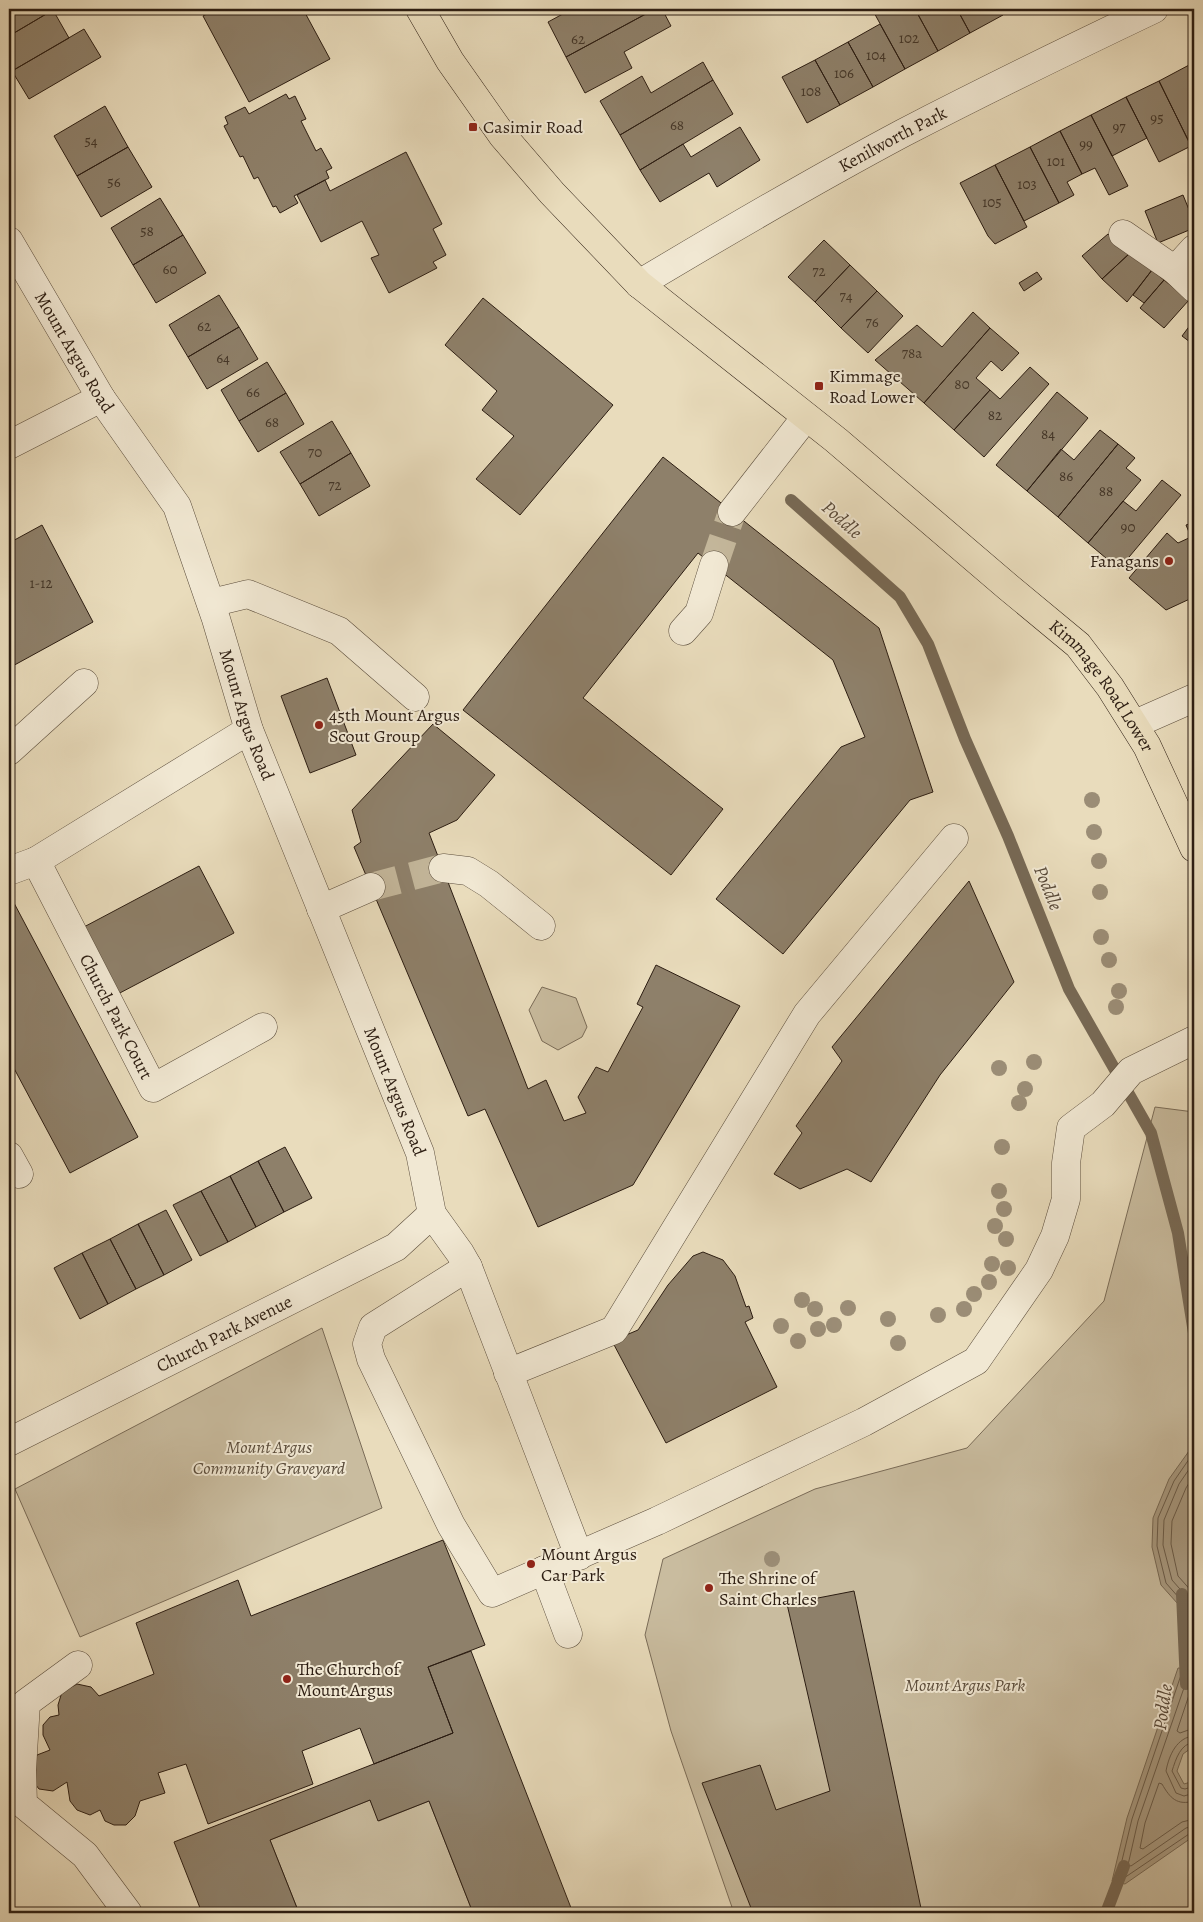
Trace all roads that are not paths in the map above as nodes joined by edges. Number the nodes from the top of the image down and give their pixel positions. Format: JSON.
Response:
{"nodes":[{"id":1,"x":420,"y":9,"type":"edge"},
{"id":2,"x":1154,"y":9,"type":"edge"},
{"id":3,"x":1123,"y":234,"type":"dead end"},
{"id":4,"x":9,"y":241,"type":"edge"},
{"id":5,"x":1194,"y":249,"type":"edge"},
{"id":6,"x":1185,"y":279,"type":"edge"},
{"id":7,"x":639,"y":284,"type":"junction"},
{"id":8,"x":101,"y":398,"type":"junction"},
{"id":9,"x":806,"y":417,"type":"junction"},
{"id":10,"x":9,"y":445,"type":"edge"},
{"id":11,"x":732,"y":512,"type":"tunnel mouth"},
{"id":12,"x":714,"y":565,"type":"tunnel mouth"},
{"id":13,"x":211,"y":603,"type":"junction"},
{"id":14,"x":683,"y":631,"type":"dead end"},
{"id":15,"x":84,"y":683,"type":"dead end"},
{"id":16,"x":415,"y":697,"type":"dead end"},
{"id":17,"x":1194,"y":698,"type":"edge"},
{"id":18,"x":1134,"y":724,"type":"junction"},
{"id":19,"x":248,"y":730,"type":"junction"},
{"id":20,"x":9,"y":751,"type":"edge"},
{"id":21,"x":954,"y":838,"type":"dead end"},
{"id":22,"x":1194,"y":848,"type":"edge"},
{"id":23,"x":36,"y":861,"type":"junction"},
{"id":24,"x":443,"y":868,"type":"tunnel mouth"},
{"id":25,"x":9,"y":871,"type":"edge"},
{"id":26,"x":371,"y":888,"type":"tunnel mouth"},
{"id":27,"x":321,"y":909,"type":"junction"},
{"id":28,"x":541,"y":926,"type":"dead end"},
{"id":29,"x":264,"y":1027,"type":"dead end"},
{"id":30,"x":1194,"y":1040,"type":"edge"},
{"id":31,"x":432,"y":1214,"type":"junction"},
{"id":32,"x":468,"y":1267,"type":"junction"},
{"id":33,"x":508,"y":1373,"type":"junction"},
{"id":34,"x":9,"y":1442,"type":"edge"},
{"id":35,"x":579,"y":1556,"type":"junction"},
{"id":36,"x":544,"y":1570,"type":"junction"},
{"id":37,"x":568,"y":1634,"type":"dead end"},
{"id":38,"x":78,"y":1665,"type":"dead end"},
{"id":39,"x":128,"y":1913,"type":"edge"}],
"edges":[{"from":1,"to":7,"type":"main road","name":"Kimmage Road Lower"},
{"from":2,"to":7,"type":"street","name":"Kenilworth Park"},
{"from":3,"to":6,"type":"street"},
{"from":4,"to":8,"type":"street","name":"Mount Argus Road"},
{"from":5,"to":6,"type":"street"},
{"from":7,"to":9,"type":"main road","name":"Kimmage Road Lower"},
{"from":8,"to":10,"type":"street"},
{"from":8,"to":13,"type":"street","name":"Mount Argus Road"},
{"from":9,"to":11,"type":"street"},
{"from":9,"to":18,"type":"main road","name":"Kimmage Road Lower"},
{"from":12,"to":14,"type":"street"},
{"from":13,"to":16,"type":"street"},
{"from":13,"to":19,"type":"street","name":"Mount Argus Road"},
{"from":15,"to":20,"type":"street"},
{"from":17,"to":18,"type":"street"},
{"from":18,"to":22,"type":"main road","name":"Kimmage Road Lower"},
{"from":19,"to":23,"type":"street"},
{"from":19,"to":27,"type":"street","name":"Mount Argus Road"},
{"from":21,"to":33,"type":"street"},
{"from":23,"to":25,"type":"street"},
{"from":23,"to":29,"type":"street","name":"Church Park Court"},
{"from":24,"to":28,"type":"street"},
{"from":26,"to":27,"type":"street"},
{"from":27,"to":31,"type":"street","name":"Mount Argus Road"},
{"from":30,"to":35,"type":"street"},
{"from":31,"to":32,"type":"street"},
{"from":31,"to":34,"type":"street","name":"Church Park Avenue"},
{"from":32,"to":33,"type":"street"},
{"from":32,"to":36,"type":"street"},
{"from":33,"to":35,"type":"street"},
{"from":35,"to":36,"type":"street"},
{"from":36,"to":37,"type":"street"},
{"from":38,"to":39,"type":"street"}]}
